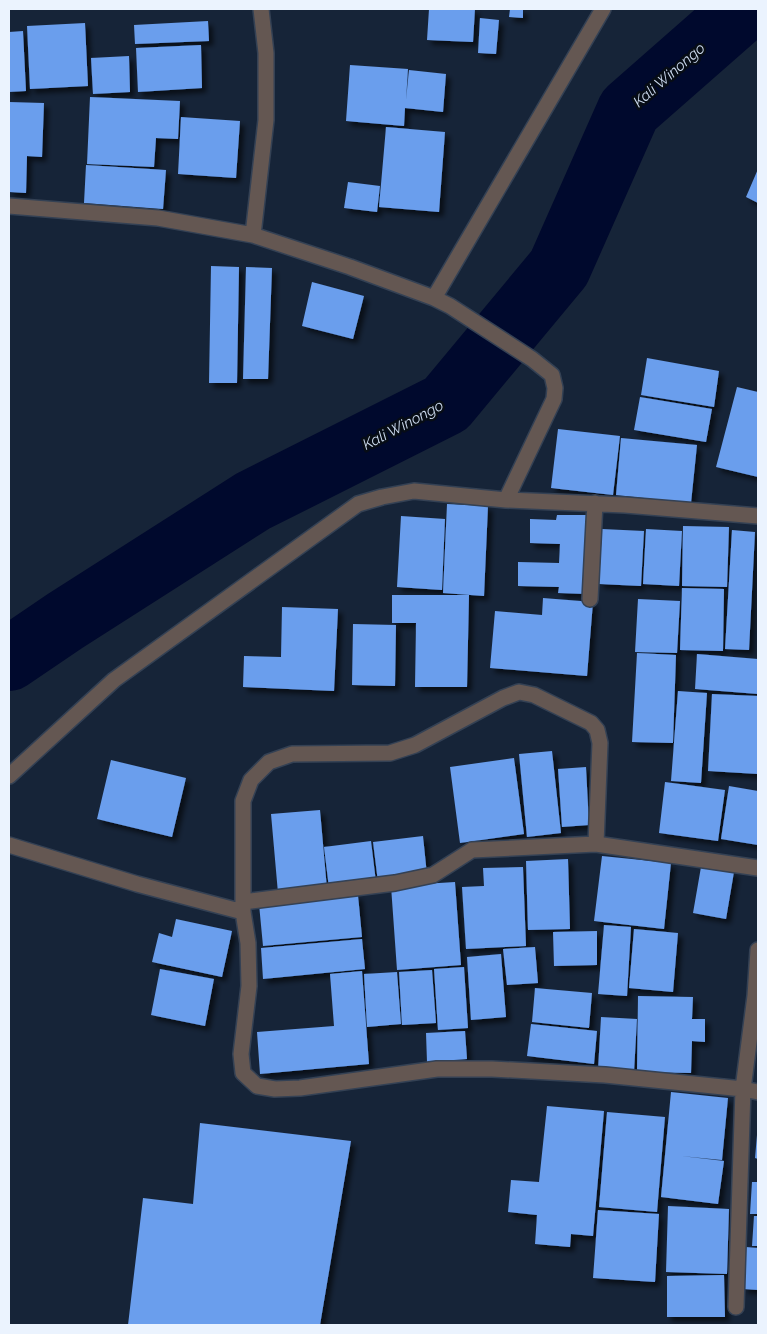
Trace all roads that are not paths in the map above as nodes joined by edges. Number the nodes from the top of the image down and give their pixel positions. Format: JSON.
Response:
{"nodes":[{"id":1,"x":261,"y":9,"type":"edge"},
{"id":2,"x":603,"y":9,"type":"edge"},
{"id":3,"x":9,"y":206,"type":"edge"},
{"id":4,"x":253,"y":235,"type":"junction"},
{"id":5,"x":434,"y":298,"type":"junction"},
{"id":6,"x":506,"y":500,"type":"junction"},
{"id":7,"x":595,"y":503,"type":"junction"},
{"id":8,"x":758,"y":516,"type":"edge"},
{"id":9,"x":590,"y":599,"type":"dead end"},
{"id":10,"x":9,"y":776,"type":"edge"},
{"id":11,"x":596,"y":844,"type":"junction"},
{"id":12,"x":9,"y":845,"type":"edge"},
{"id":13,"x":758,"y":868,"type":"edge"},
{"id":14,"x":243,"y":907,"type":"junction"},
{"id":15,"x":758,"y":950,"type":"edge"},
{"id":16,"x":743,"y":1089,"type":"junction"},
{"id":17,"x":758,"y":1092,"type":"edge"},
{"id":18,"x":736,"y":1307,"type":"dead end"}],
"edges":[{"from":1,"to":4,"type":"street"},
{"from":2,"to":5,"type":"street"},
{"from":3,"to":4,"type":"street"},
{"from":4,"to":5,"type":"street"},
{"from":5,"to":6,"type":"street"},
{"from":6,"to":7,"type":"street"},
{"from":6,"to":10,"type":"street"},
{"from":7,"to":8,"type":"street"},
{"from":7,"to":9,"type":"street"},
{"from":11,"to":13,"type":"street"},
{"from":11,"to":14,"type":"street"},
{"from":11,"to":14,"type":"street"},
{"from":12,"to":14,"type":"street"},
{"from":14,"to":16,"type":"street"},
{"from":15,"to":16,"type":"street"},
{"from":16,"to":17,"type":"street"},
{"from":16,"to":18,"type":"street"}]}
